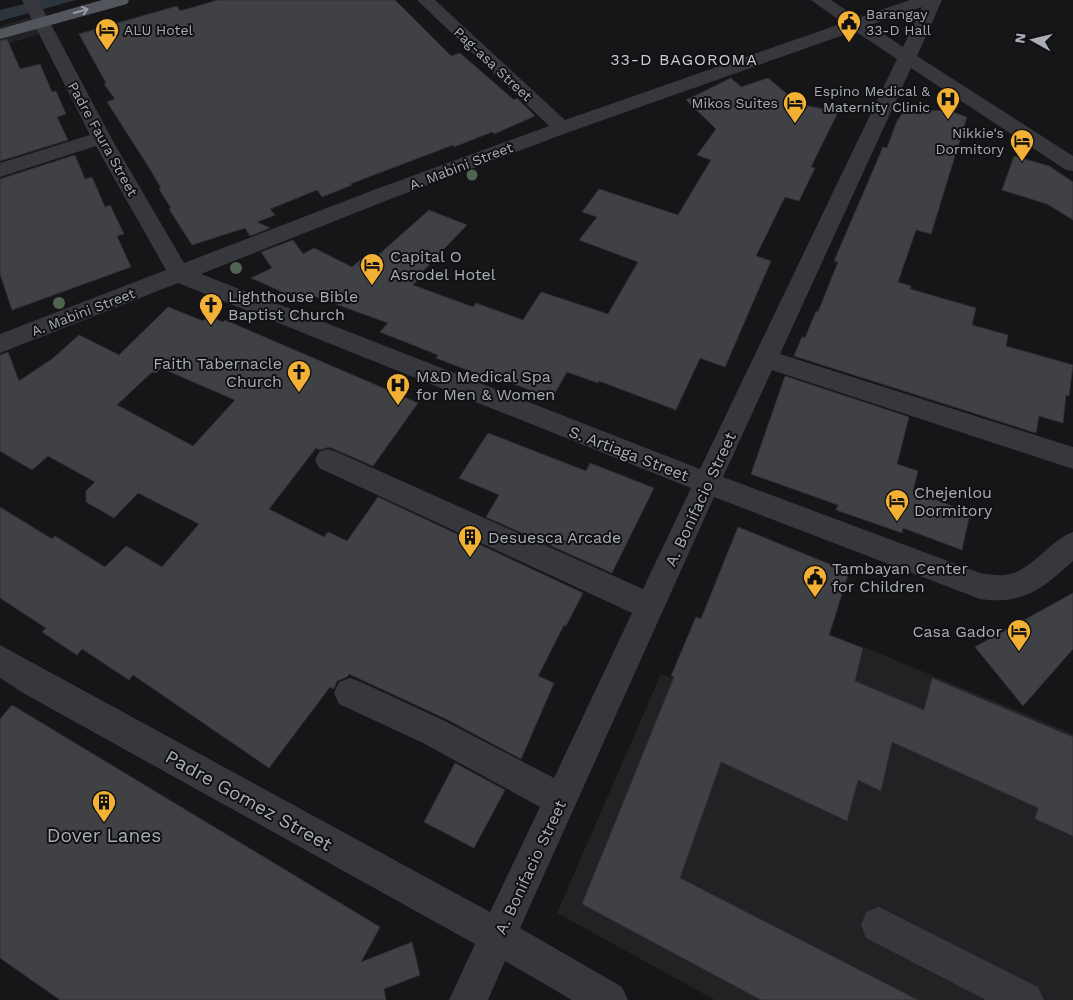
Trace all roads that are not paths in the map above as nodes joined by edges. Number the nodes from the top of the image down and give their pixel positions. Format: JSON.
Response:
{"nodes":[{"id":1,"x":121,"y":0,"type":"edge"},
{"id":2,"x":425,"y":0,"type":"edge"},
{"id":3,"x":819,"y":0,"type":"edge"},
{"id":4,"x":926,"y":0,"type":"edge"},
{"id":5,"x":934,"y":0,"type":"edge"},
{"id":6,"x":35,"y":9,"type":"edge"},
{"id":7,"x":856,"y":25,"type":"junction"},
{"id":8,"x":0,"y":34,"type":"edge"},
{"id":9,"x":907,"y":58,"type":"junction"},
{"id":10,"x":562,"y":128,"type":"junction"},
{"id":11,"x":102,"y":138,"type":"junction"},
{"id":12,"x":1073,"y":166,"type":"edge"},
{"id":13,"x":0,"y":170,"type":"edge"},
{"id":14,"x":180,"y":275,"type":"junction"},
{"id":15,"x":0,"y":344,"type":"edge"},
{"id":16,"x":766,"y":359,"type":"junction"},
{"id":17,"x":1073,"y":458,"type":"edge"},
{"id":18,"x":328,"y":460,"type":"dead end"},
{"id":19,"x":707,"y":483,"type":"junction"},
{"id":20,"x":1073,"y":544,"type":"edge"},
{"id":21,"x":650,"y":607,"type":"junction"},
{"id":22,"x":0,"y":660,"type":"edge"},
{"id":23,"x":350,"y":693,"type":"dead end"},
{"id":24,"x":561,"y":800,"type":"junction"},
{"id":25,"x":879,"y":925,"type":"dead end"},
{"id":26,"x":498,"y":937,"type":"junction"},
{"id":27,"x":468,"y":1000,"type":"edge"},
{"id":28,"x":609,"y":1000,"type":"edge"},
{"id":29,"x":1025,"y":1000,"type":"edge"}],
"edges":[{"from":6,"to":1,"type":"main road","one_way":true},
{"from":2,"to":10,"type":"street","name":"Pag-asa Street"},
{"from":3,"to":7,"type":"street"},
{"from":4,"to":7,"type":"street","name":"A. Mabini Street"},
{"from":5,"to":9,"type":"street","name":"A. Bonifacio Street"},
{"from":6,"to":8,"type":"main road"},
{"from":6,"to":11,"type":"street","name":"Padre Faura Street"},
{"from":7,"to":9,"type":"street"},
{"from":7,"to":10,"type":"street","name":"A. Mabini Street"},
{"from":9,"to":12,"type":"street"},
{"from":9,"to":16,"type":"street","name":"A. Bonifacio Street"},
{"from":10,"to":14,"type":"street","name":"A. Mabini Street"},
{"from":11,"to":13,"type":"street"},
{"from":11,"to":14,"type":"street","name":"Padre Faura Street"},
{"from":14,"to":15,"type":"street","name":"A. Mabini Street"},
{"from":14,"to":19,"type":"street","name":"S. Artiaga Street"},
{"from":16,"to":17,"type":"street"},
{"from":16,"to":19,"type":"street","name":"A. Bonifacio Street"},
{"from":18,"to":21,"type":"street"},
{"from":19,"to":20,"type":"street","name":"S. Artiaga Street"},
{"from":19,"to":21,"type":"street","name":"A. Bonifacio Street"},
{"from":21,"to":24,"type":"street","name":"A. Bonifacio Street"},
{"from":22,"to":26,"type":"street","name":"Padre Gomez Street"},
{"from":23,"to":24,"type":"street"},
{"from":24,"to":26,"type":"street","name":"A. Bonifacio Street"},
{"from":25,"to":29,"type":"street"},
{"from":26,"to":27,"type":"street","name":"A. Bonifacio Street"},
{"from":26,"to":28,"type":"street","name":"Padre Gomez Street"}]}
